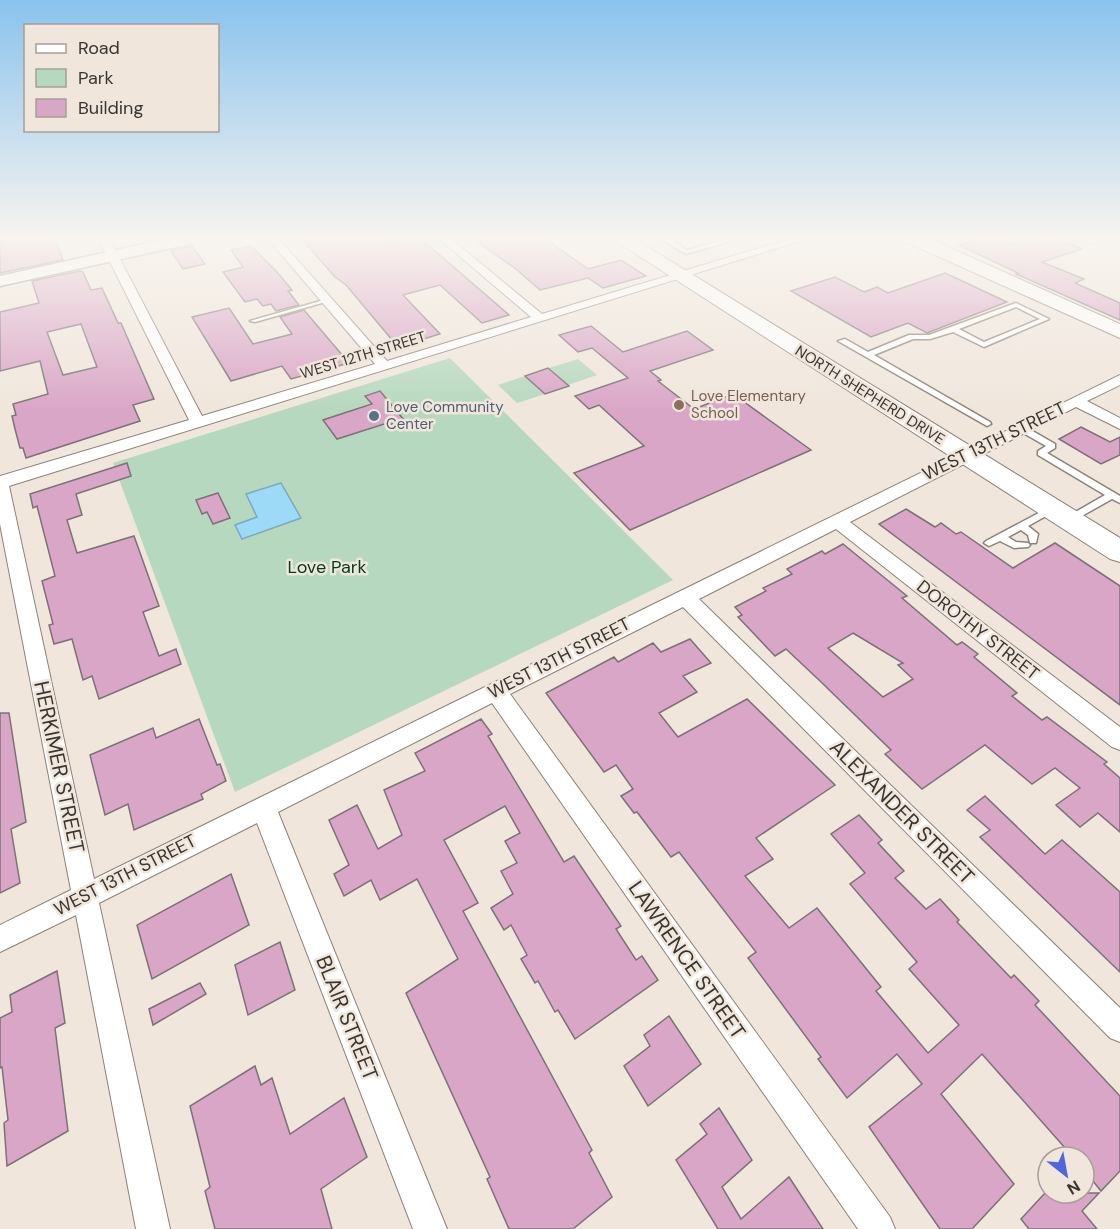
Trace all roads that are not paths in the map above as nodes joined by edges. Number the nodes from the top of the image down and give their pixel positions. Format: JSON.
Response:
{"nodes":[{"id":1,"x":132,"y":295,"type":"edge"},
{"id":2,"x":321,"y":295,"type":"edge"},
{"id":3,"x":512,"y":295,"type":"edge"},
{"id":4,"x":618,"y":295,"type":"edge"},
{"id":5,"x":712,"y":295,"type":"edge"},
{"id":6,"x":1039,"y":295,"type":"edge"},
{"id":7,"x":326,"y":301,"type":"junction"},
{"id":8,"x":541,"y":319,"type":"junction"},
{"id":9,"x":253,"y":321,"type":"dead end"},
{"id":10,"x":953,"y":329,"type":"junction"},
{"id":11,"x":1120,"y":332,"type":"edge"},
{"id":12,"x":842,"y":341,"type":"dead end"},
{"id":13,"x":868,"y":355,"type":"junction"},
{"id":14,"x":384,"y":366,"type":"junction"},
{"id":15,"x":1120,"y":379,"type":"edge"},
{"id":16,"x":1076,"y":401,"type":"junction"},
{"id":17,"x":198,"y":423,"type":"junction"},
{"id":18,"x":987,"y":424,"type":"dead end"},
{"id":19,"x":1120,"y":424,"type":"edge"},
{"id":20,"x":1021,"y":428,"type":"junction"},
{"id":21,"x":966,"y":455,"type":"junction"},
{"id":22,"x":0,"y":482,"type":"edge"},
{"id":23,"x":1116,"y":498,"type":"edge"},
{"id":24,"x":1060,"y":515,"type":"junction"},
{"id":25,"x":836,"y":520,"type":"junction"},
{"id":26,"x":1022,"y":526,"type":"junction"},
{"id":27,"x":1001,"y":537,"type":"junction"},
{"id":28,"x":989,"y":543,"type":"dead end"},
{"id":29,"x":1120,"y":552,"type":"edge"},
{"id":30,"x":684,"y":596,"type":"junction"},
{"id":31,"x":495,"y":690,"type":"junction"},
{"id":32,"x":1120,"y":740,"type":"edge"},
{"id":33,"x":263,"y":806,"type":"junction"},
{"id":34,"x":86,"y":895,"type":"junction"},
{"id":35,"x":0,"y":939,"type":"edge"},
{"id":36,"x":1120,"y":1028,"type":"edge"},
{"id":37,"x":153,"y":1229,"type":"edge"},
{"id":38,"x":430,"y":1229,"type":"edge"},
{"id":39,"x":878,"y":1229,"type":"edge"}],
"edges":[{"from":1,"to":17,"type":"street"},
{"from":2,"to":7,"type":"street"},
{"from":3,"to":8,"type":"street"},
{"from":4,"to":8,"type":"street","name":"WEST 12TH STREET"},
{"from":5,"to":21,"type":"main road","name":"NORTH SHEPHERD DRIVE"},
{"from":6,"to":11,"type":"main road"},
{"from":7,"to":9,"type":"lane"},
{"from":7,"to":14,"type":"street"},
{"from":8,"to":14,"type":"street","name":"WEST 12TH STREET"},
{"from":10,"to":10,"type":"lane"},
{"from":10,"to":13,"type":"lane"},
{"from":12,"to":13,"type":"lane"},
{"from":13,"to":18,"type":"lane"},
{"from":14,"to":17,"type":"street","name":"WEST 12TH STREET"},
{"from":15,"to":16,"type":"street","name":"WEST 13TH STREET"},
{"from":16,"to":19,"type":"street"},
{"from":16,"to":20,"type":"street","name":"WEST 13TH STREET"},
{"from":17,"to":22,"type":"street","name":"WEST 12TH STREET"},
{"from":20,"to":21,"type":"street","name":"WEST 13TH STREET"},
{"from":20,"to":23,"type":"lane"},
{"from":21,"to":24,"type":"main road","name":"NORTH SHEPHERD DRIVE"},
{"from":21,"to":25,"type":"street","name":"WEST 13TH STREET"},
{"from":22,"to":34,"type":"street","name":"HERKIMER STREET"},
{"from":23,"to":24,"type":"lane"},
{"from":24,"to":26,"type":"lane"},
{"from":24,"to":29,"type":"main road","name":"NORTH SHEPHERD DRIVE"},
{"from":25,"to":30,"type":"street","name":"WEST 13TH STREET"},
{"from":25,"to":32,"type":"street","name":"DOROTHY STREET"},
{"from":26,"to":27,"type":"lane"},
{"from":26,"to":27,"type":"lane"},
{"from":27,"to":28,"type":"lane"},
{"from":30,"to":31,"type":"street","name":"WEST 13TH STREET"},
{"from":30,"to":36,"type":"street","name":"ALEXANDER STREET"},
{"from":31,"to":33,"type":"street","name":"WEST 13TH STREET"},
{"from":31,"to":39,"type":"street","name":"LAWRENCE STREET"},
{"from":33,"to":34,"type":"street","name":"WEST 13TH STREET"},
{"from":33,"to":38,"type":"street","name":"BLAIR STREET"},
{"from":34,"to":35,"type":"street","name":"WEST 13TH STREET"},
{"from":34,"to":37,"type":"street","name":"HERKIMER STREET"}]}
